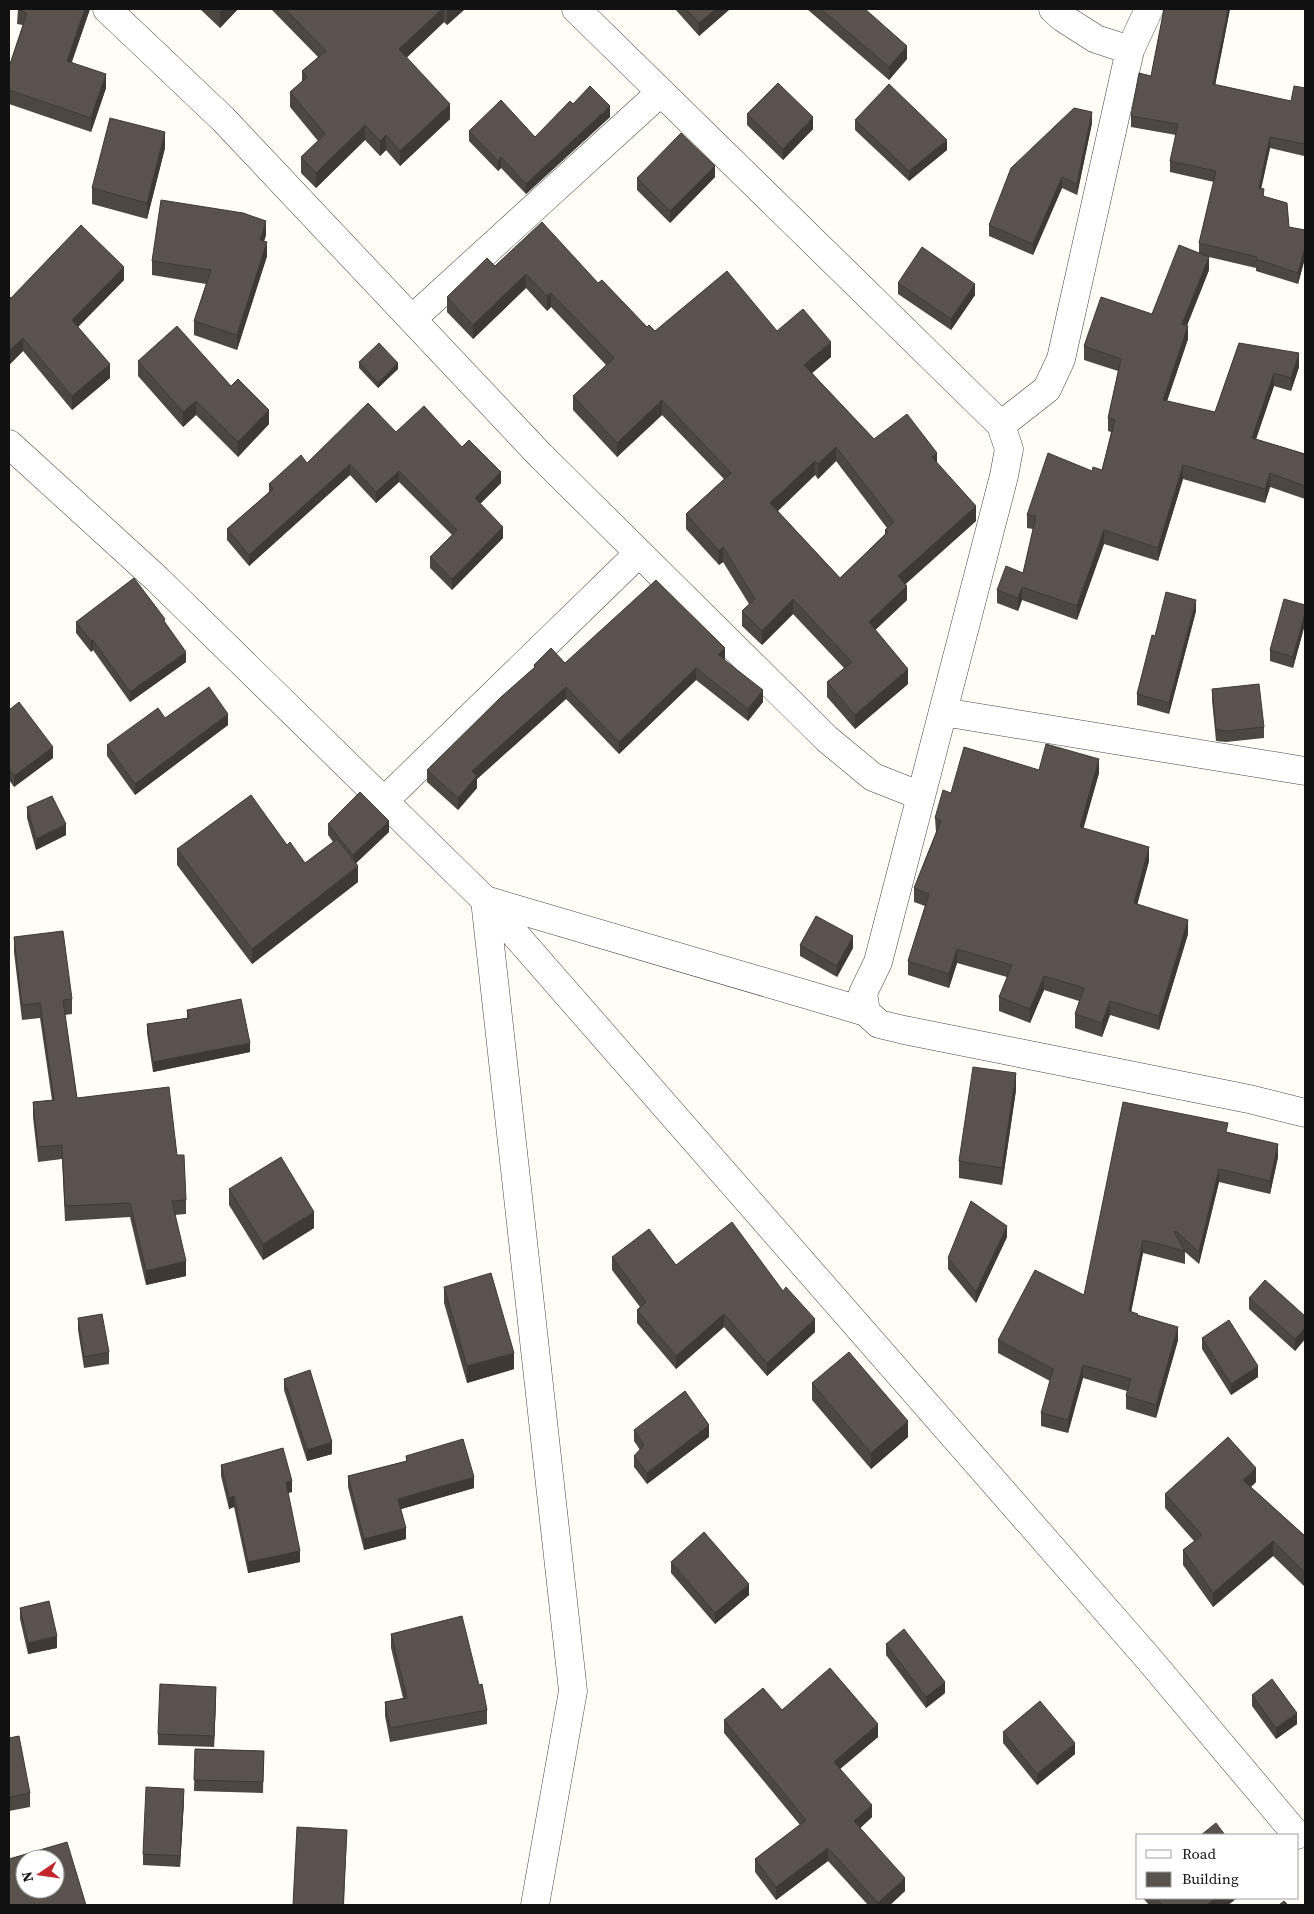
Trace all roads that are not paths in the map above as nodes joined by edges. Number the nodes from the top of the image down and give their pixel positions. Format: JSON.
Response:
{"nodes":[{"id":1,"x":107,"y":9,"type":"edge"},
{"id":2,"x":576,"y":9,"type":"edge"},
{"id":3,"x":1053,"y":9,"type":"edge"},
{"id":4,"x":1149,"y":9,"type":"edge"},
{"id":5,"x":1130,"y":50,"type":"junction"},
{"id":6,"x":661,"y":92,"type":"junction"},
{"id":7,"x":412,"y":320,"type":"junction"},
{"id":8,"x":1001,"y":426,"type":"junction"},
{"id":9,"x":9,"y":444,"type":"edge"},
{"id":10,"x":639,"y":553,"type":"junction"},
{"id":11,"x":943,"y":712,"type":"junction"},
{"id":12,"x":1305,"y":771,"type":"edge"},
{"id":13,"x":921,"y":796,"type":"junction"},
{"id":14,"x":384,"y":801,"type":"junction"},
{"id":15,"x":485,"y":900,"type":"junction"},
{"id":16,"x":866,"y":1012,"type":"junction"},
{"id":17,"x":1305,"y":1113,"type":"edge"},
{"id":18,"x":1295,"y":1834,"type":"edge"},
{"id":19,"x":535,"y":1905,"type":"edge"}],
"edges":[{"from":1,"to":7,"type":"street"},
{"from":2,"to":6,"type":"street"},
{"from":3,"to":5,"type":"street"},
{"from":4,"to":5,"type":"street"},
{"from":5,"to":8,"type":"street"},
{"from":6,"to":7,"type":"street"},
{"from":6,"to":8,"type":"street"},
{"from":7,"to":10,"type":"street"},
{"from":8,"to":11,"type":"street"},
{"from":9,"to":14,"type":"street"},
{"from":10,"to":13,"type":"street"},
{"from":10,"to":14,"type":"street"},
{"from":11,"to":12,"type":"street"},
{"from":11,"to":13,"type":"street"},
{"from":13,"to":16,"type":"street"},
{"from":14,"to":15,"type":"street"},
{"from":15,"to":16,"type":"street"},
{"from":15,"to":18,"type":"street"},
{"from":15,"to":19,"type":"street"},
{"from":16,"to":17,"type":"street"}]}
